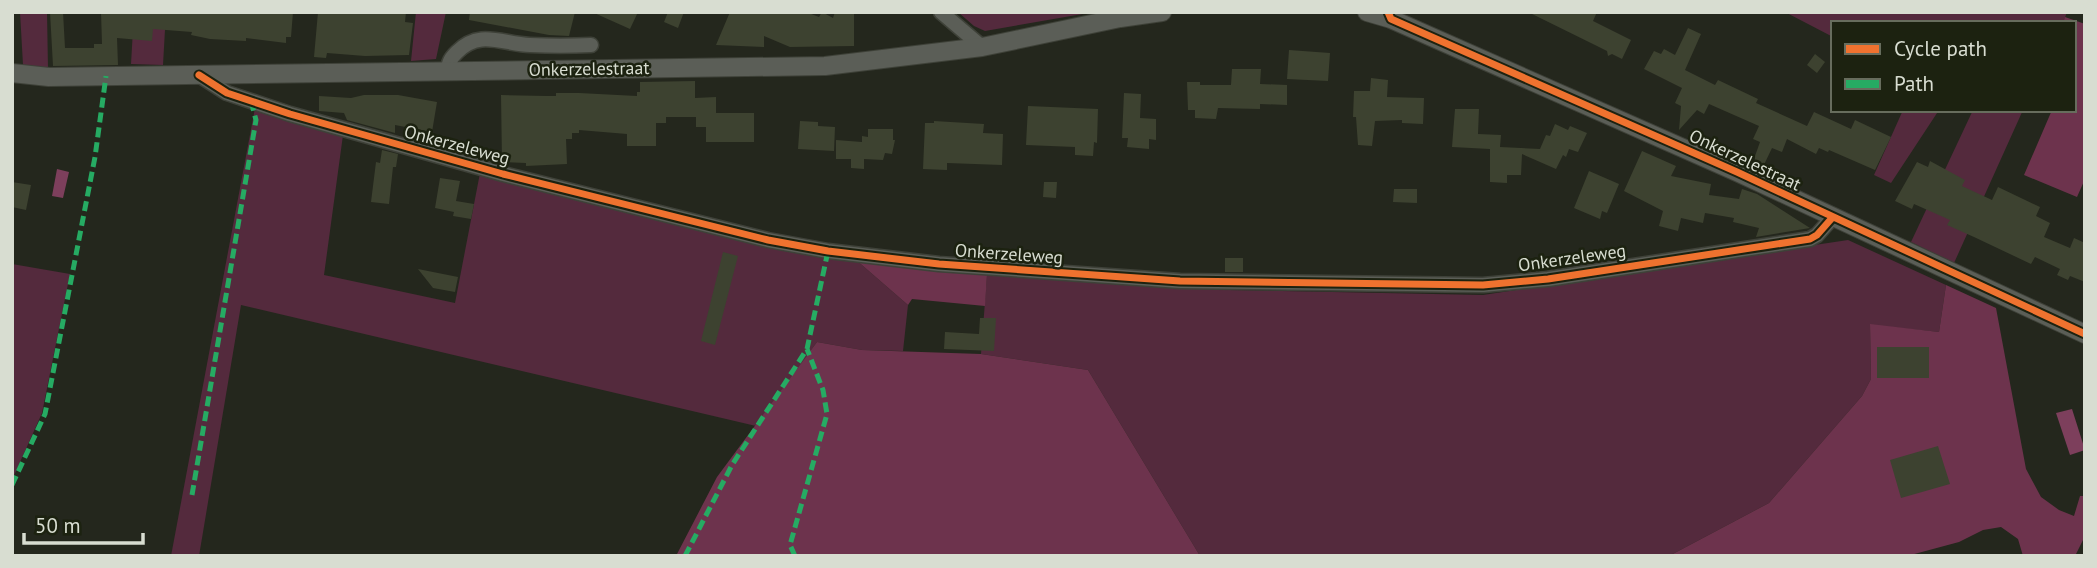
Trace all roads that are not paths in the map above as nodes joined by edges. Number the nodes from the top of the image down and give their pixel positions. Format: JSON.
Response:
{"nodes":[{"id":1,"x":941,"y":12,"type":"edge"},
{"id":2,"x":1162,"y":12,"type":"edge"},
{"id":3,"x":1367,"y":12,"type":"edge"},
{"id":4,"x":1389,"y":16,"type":"edge"},
{"id":5,"x":591,"y":45,"type":"dead end"},
{"id":6,"x":982,"y":47,"type":"junction"},
{"id":7,"x":448,"y":71,"type":"junction"},
{"id":8,"x":12,"y":73,"type":"edge"},
{"id":9,"x":199,"y":75,"type":"junction"},
{"id":10,"x":1832,"y":218,"type":"junction"},
{"id":11,"x":2085,"y":334,"type":"edge"}],
"edges":[{"from":1,"to":6,"type":"street"},
{"from":2,"to":6,"type":"street","name":"Onkerzelestraat"},
{"from":3,"to":4,"type":"street","name":"Onkerzelestraat"},
{"from":4,"to":10,"type":"street","name":"Onkerzelestraat"},
{"from":5,"to":7,"type":"street"},
{"from":6,"to":7,"type":"street","name":"Onkerzelestraat"},
{"from":7,"to":9,"type":"street","name":"Onkerzelestraat"},
{"from":8,"to":9,"type":"street","name":"Onkerzelestraat"},
{"from":9,"to":10,"type":"street","name":"Onkerzeleweg"},
{"from":10,"to":11,"type":"street","name":"Onkerzelestraat"}]}
